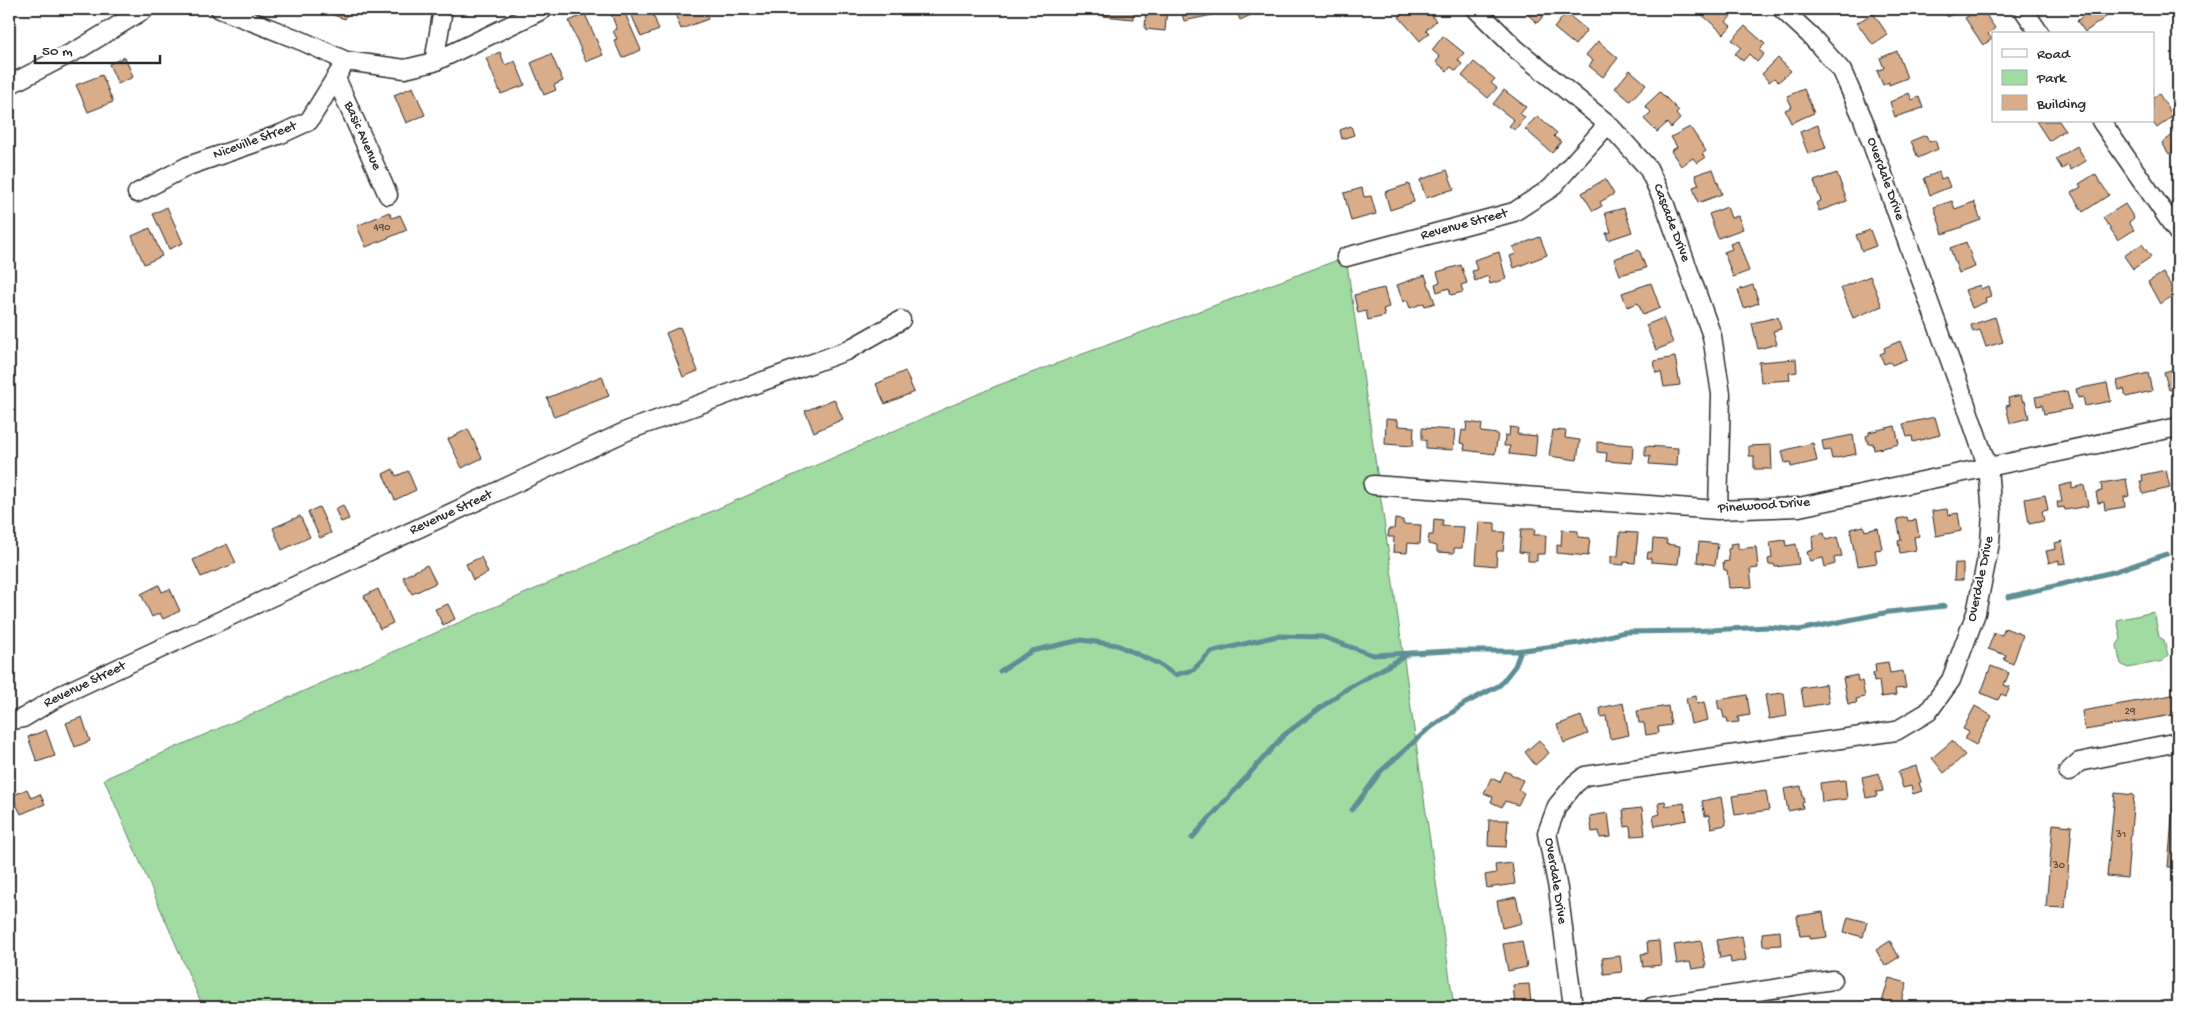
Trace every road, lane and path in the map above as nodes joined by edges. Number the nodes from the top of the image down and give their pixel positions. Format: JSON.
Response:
{"nodes":[{"id":1,"x":145,"y":9,"type":"edge"},
{"id":2,"x":220,"y":9,"type":"edge"},
{"id":3,"x":443,"y":9,"type":"edge"},
{"id":4,"x":544,"y":9,"type":"edge"},
{"id":5,"x":1476,"y":9,"type":"edge"},
{"id":6,"x":1782,"y":9,"type":"edge"},
{"id":7,"x":2023,"y":9,"type":"edge"},
{"id":8,"x":2039,"y":32,"type":"edge"},
{"id":9,"x":346,"y":61,"type":"junction"},
{"id":10,"x":434,"y":62,"type":"junction"},
{"id":11,"x":336,"y":78,"type":"junction"},
{"id":12,"x":9,"y":85,"type":"edge"},
{"id":13,"x":2102,"y":122,"type":"edge"},
{"id":14,"x":1608,"y":124,"type":"junction"},
{"id":15,"x":137,"y":194,"type":"dead end"},
{"id":16,"x":388,"y":195,"type":"dead end"},
{"id":17,"x":2178,"y":233,"type":"edge"},
{"id":18,"x":1346,"y":257,"type":"dead end"},
{"id":19,"x":901,"y":320,"type":"dead end"},
{"id":20,"x":2178,"y":428,"type":"edge"},
{"id":21,"x":1988,"y":468,"type":"junction"},
{"id":22,"x":1373,"y":484,"type":"dead end"},
{"id":23,"x":1718,"y":510,"type":"junction"},
{"id":24,"x":9,"y":721,"type":"edge"},
{"id":25,"x":2178,"y":742,"type":"edge"},
{"id":26,"x":2068,"y":772,"type":"dead end"},
{"id":27,"x":1833,"y":980,"type":"dead end"},
{"id":28,"x":1573,"y":1007,"type":"edge"},
{"id":29,"x":1652,"y":1007,"type":"edge"}],
"edges":[{"from":1,"to":12,"type":"street"},
{"from":2,"to":9,"type":"street"},
{"from":3,"to":10,"type":"street"},
{"from":4,"to":10,"type":"street"},
{"from":5,"to":14,"type":"street","name":"Cascade Drive"},
{"from":6,"to":21,"type":"street","name":"Overdale Drive"},
{"from":7,"to":8,"type":"street"},
{"from":9,"to":10,"type":"street"},
{"from":9,"to":11,"type":"street","name":"Niceville Street"},
{"from":11,"to":15,"type":"street","name":"Niceville Street"},
{"from":11,"to":16,"type":"street","name":"Basic Avenue"},
{"from":13,"to":17,"type":"street"},
{"from":14,"to":18,"type":"street","name":"Revenue Street"},
{"from":14,"to":23,"type":"street","name":"Cascade Drive"},
{"from":19,"to":24,"type":"street","name":"Revenue Street"},
{"from":20,"to":21,"type":"street","name":"Pinewood Drive"},
{"from":21,"to":23,"type":"street","name":"Pinewood Drive"},
{"from":21,"to":28,"type":"street","name":"Overdale Drive"},
{"from":22,"to":23,"type":"street","name":"Pinewood Drive"},
{"from":25,"to":26,"type":"street"},
{"from":27,"to":29,"type":"street"}]}
